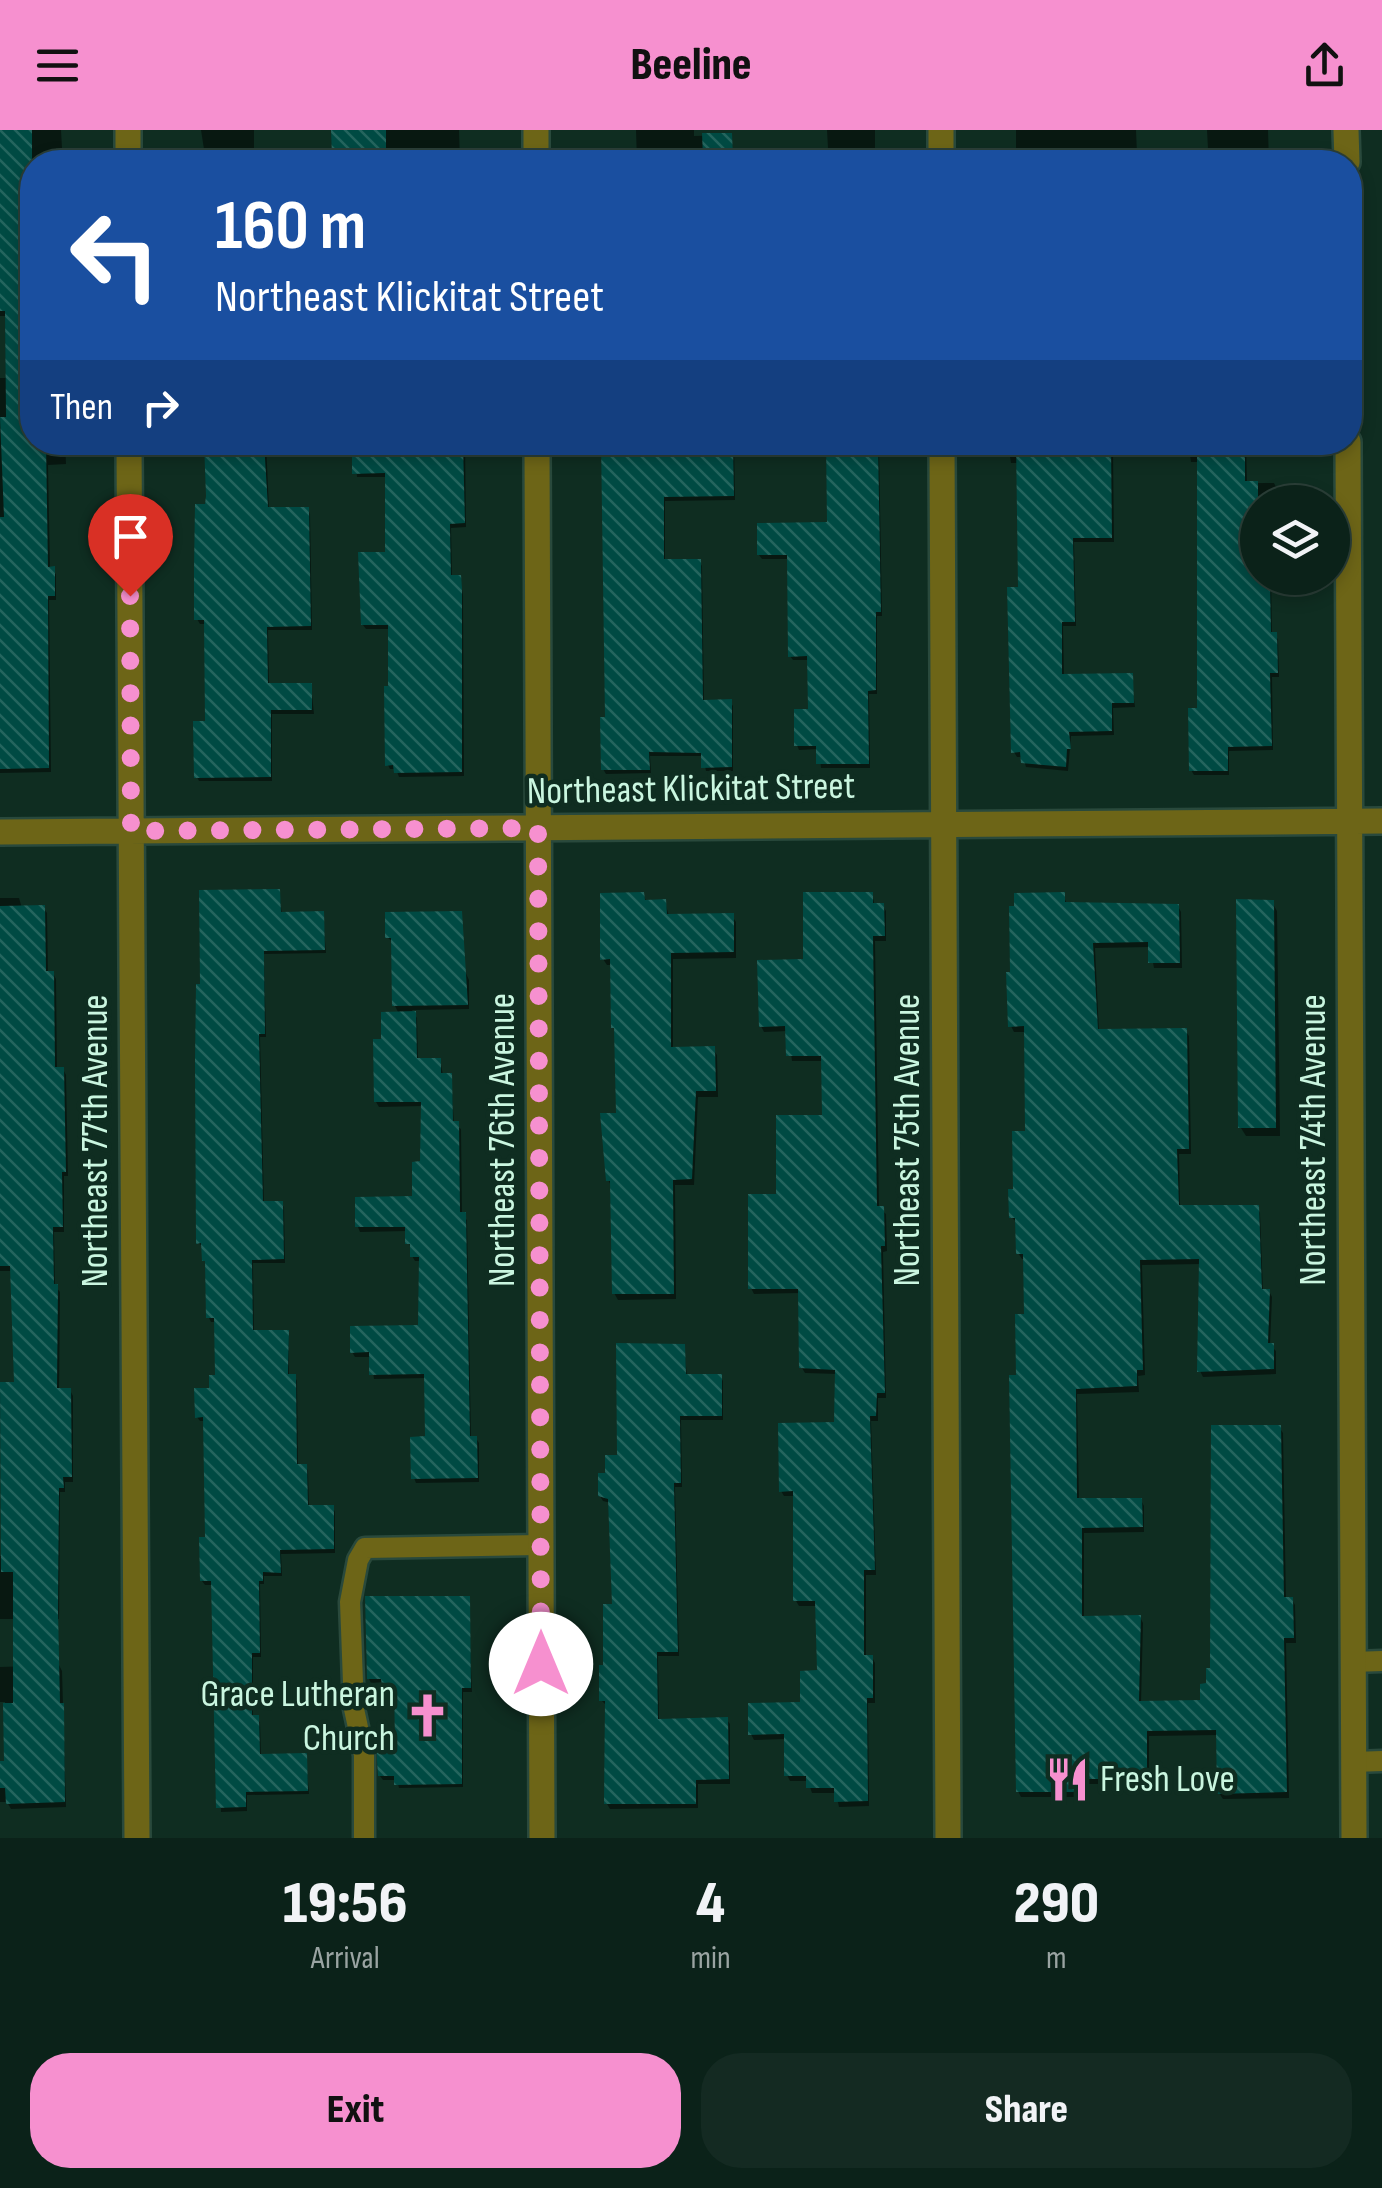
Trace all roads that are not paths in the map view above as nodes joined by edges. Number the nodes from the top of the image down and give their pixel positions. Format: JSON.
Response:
{"nodes":[{"id":1,"x":129,"y":455,"type":"edge"},
{"id":2,"x":537,"y":455,"type":"edge"},
{"id":3,"x":942,"y":455,"type":"edge"},
{"id":4,"x":1348,"y":455,"type":"edge"},
{"id":5,"x":1350,"y":821,"type":"junction"},
{"id":6,"x":1382,"y":821,"type":"edge"},
{"id":7,"x":943,"y":824,"type":"junction"},
{"id":8,"x":538,"y":828,"type":"junction"},
{"id":9,"x":131,"y":831,"type":"junction"},
{"id":10,"x":0,"y":832,"type":"edge"},
{"id":11,"x":540,"y":1545,"type":"junction"},
{"id":12,"x":1353,"y":1662,"type":"junction"},
{"id":13,"x":1382,"y":1662,"type":"edge"},
{"id":14,"x":1382,"y":1761,"type":"edge"},
{"id":15,"x":1354,"y":1762,"type":"junction"},
{"id":16,"x":137,"y":1838,"type":"edge"},
{"id":17,"x":364,"y":1838,"type":"edge"},
{"id":18,"x":542,"y":1838,"type":"edge"},
{"id":19,"x":948,"y":1838,"type":"edge"},
{"id":20,"x":1354,"y":1838,"type":"edge"}],
"edges":[{"from":1,"to":9,"type":"street","name":"Northeast 77th Avenue"},
{"from":2,"to":8,"type":"street","name":"Northeast 76th Avenue"},
{"from":3,"to":7,"type":"street","name":"Northeast 75th Avenue"},
{"from":4,"to":5,"type":"street","name":"Northeast 74th Avenue"},
{"from":5,"to":6,"type":"street","name":"Northeast Klickitat Street"},
{"from":5,"to":7,"type":"street","name":"Northeast Klickitat Street"},
{"from":5,"to":12,"type":"street","name":"Northeast 74th Avenue"},
{"from":7,"to":8,"type":"street","name":"Northeast Klickitat Street"},
{"from":7,"to":19,"type":"street","name":"Northeast 75th Avenue"},
{"from":8,"to":9,"type":"street","name":"Northeast Klickitat Street"},
{"from":8,"to":11,"type":"street","name":"Northeast 76th Avenue"},
{"from":9,"to":10,"type":"street","name":"Northeast Klickitat Street"},
{"from":9,"to":16,"type":"street","name":"Northeast 77th Avenue"},
{"from":11,"to":17,"type":"lane"},
{"from":11,"to":18,"type":"street","name":"Northeast 76th Avenue"},
{"from":12,"to":13,"type":"lane"},
{"from":12,"to":15,"type":"street","name":"Northeast 74th Avenue"},
{"from":14,"to":15,"type":"lane"},
{"from":15,"to":20,"type":"street","name":"Northeast 74th Avenue"}]}
